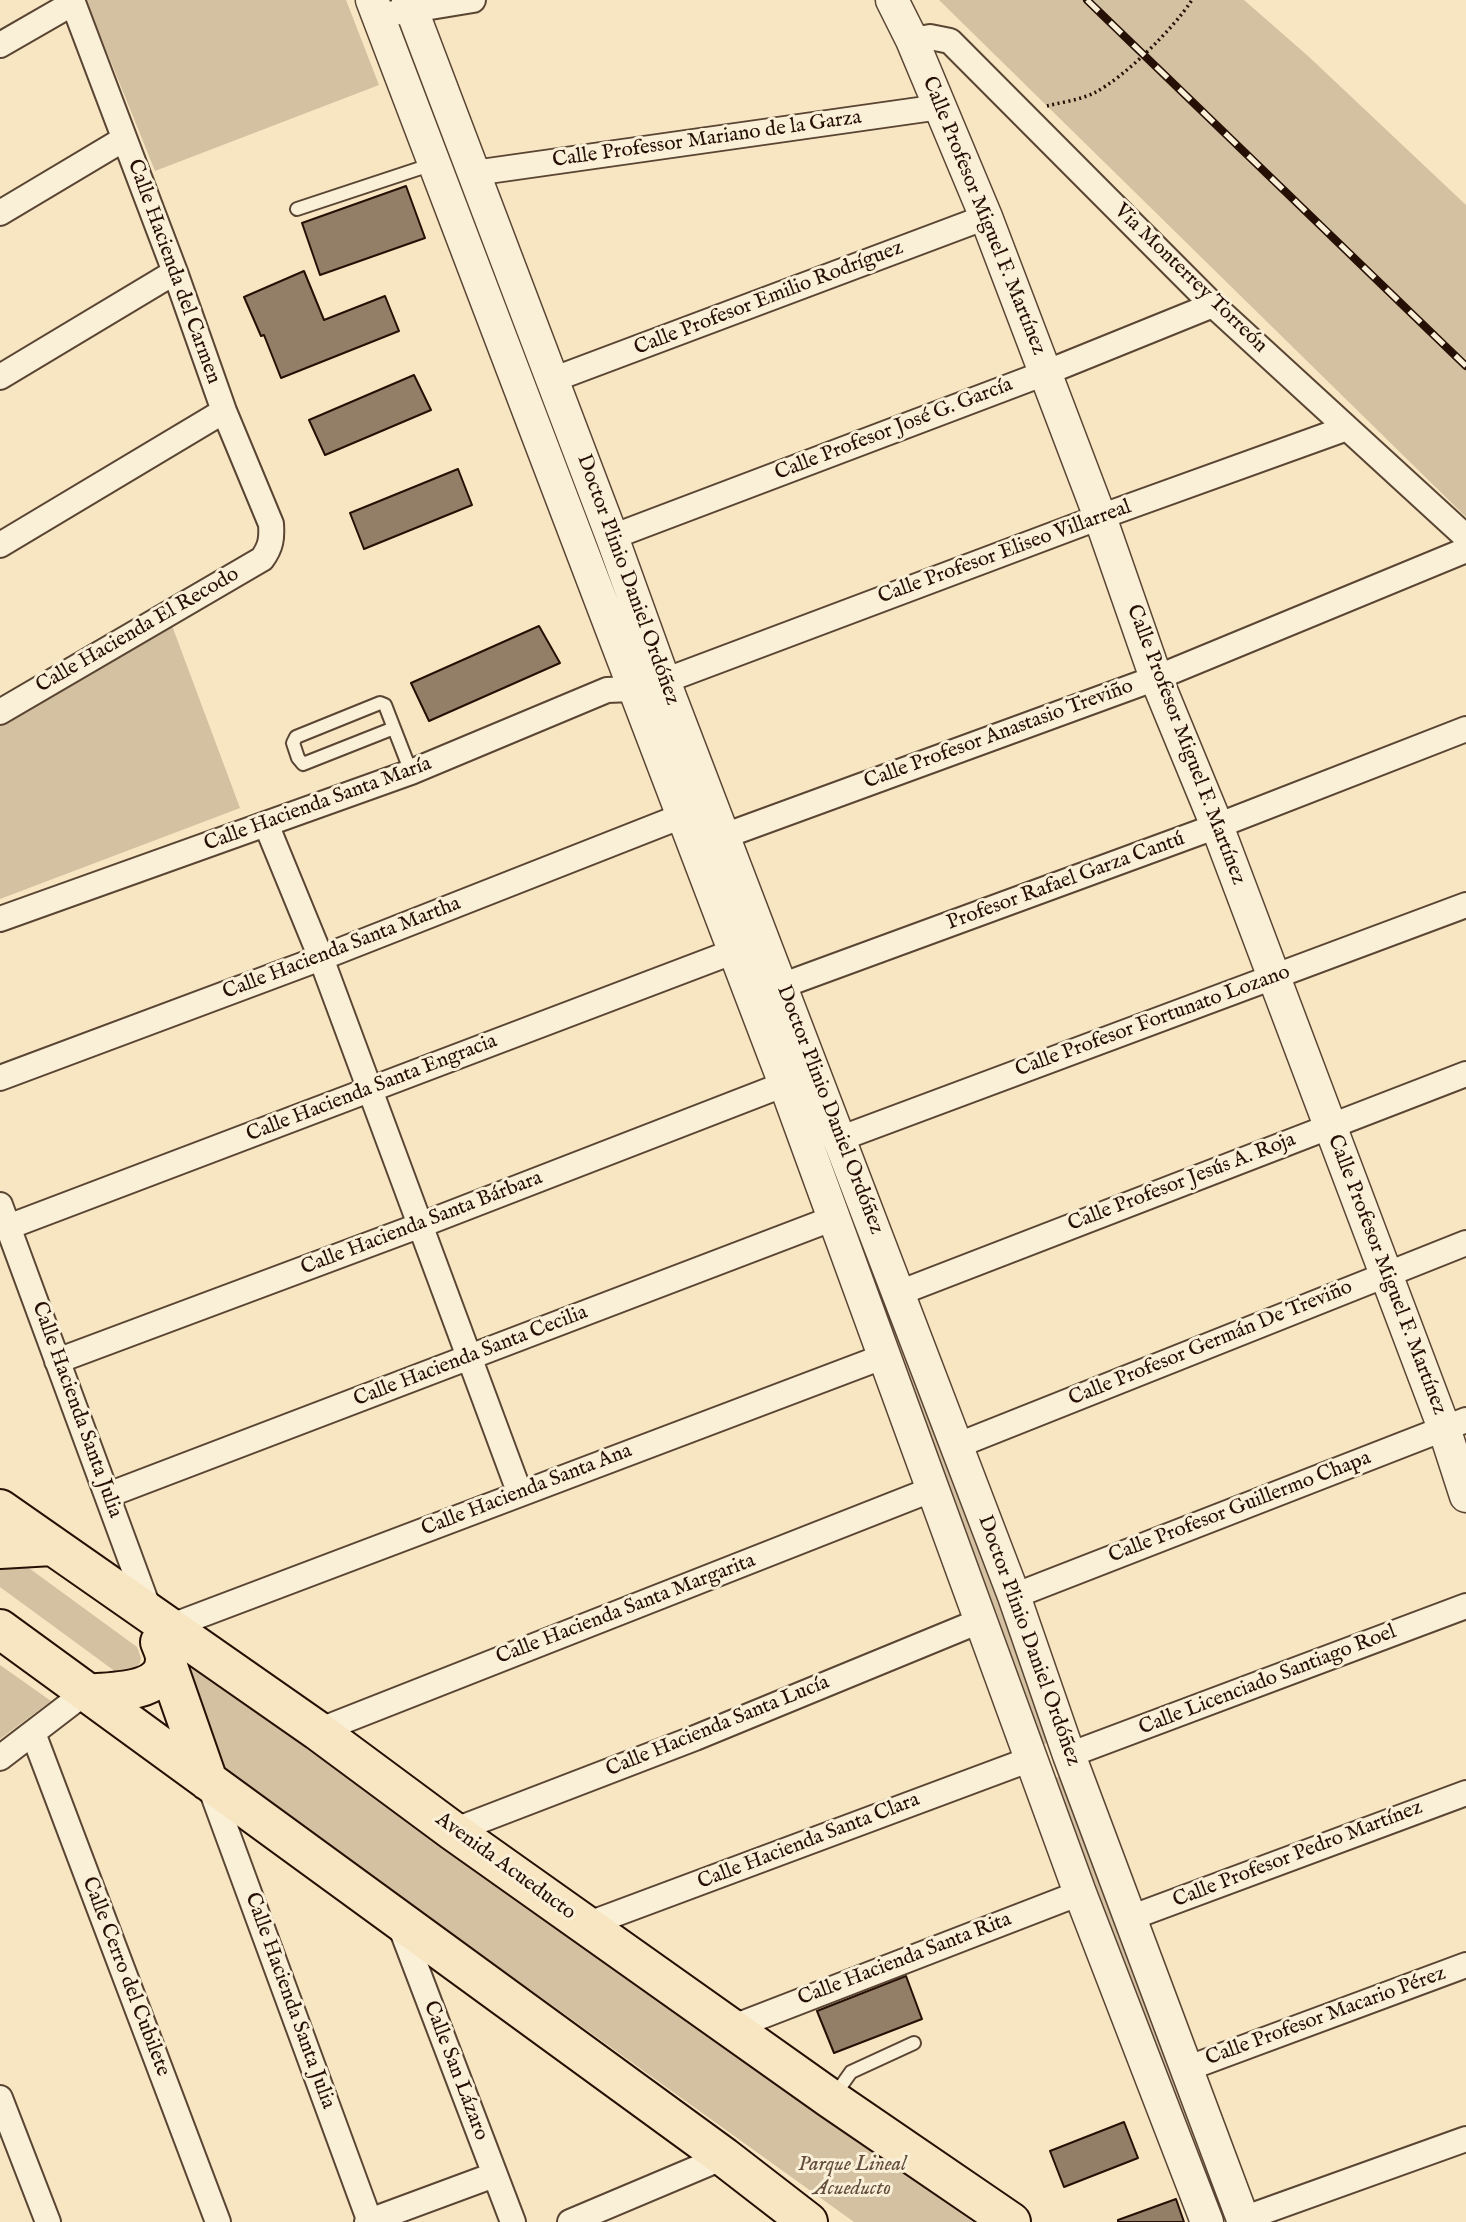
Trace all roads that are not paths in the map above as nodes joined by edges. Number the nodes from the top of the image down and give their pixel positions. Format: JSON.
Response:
{"nodes":[{"id":1,"x":473,"y":0,"type":"edge"},
{"id":2,"x":892,"y":0,"type":"edge"},
{"id":3,"x":72,"y":1,"type":"edge"},
{"id":4,"x":410,"y":5,"type":"edge"},
{"id":5,"x":375,"y":8,"type":"edge"},
{"id":6,"x":912,"y":40,"type":"junction"},
{"id":7,"x":0,"y":45,"type":"edge"},
{"id":8,"x":940,"y":107,"type":"junction"},
{"id":9,"x":124,"y":139,"type":"junction"},
{"id":10,"x":433,"y":164,"type":"junction"},
{"id":11,"x":474,"y":173,"type":"junction"},
{"id":12,"x":297,"y":209,"type":"dead end"},
{"id":13,"x":0,"y":213,"type":"edge"},
{"id":14,"x":986,"y":217,"type":"junction"},
{"id":15,"x":175,"y":272,"type":"junction"},
{"id":16,"x":1213,"y":305,"type":"junction"},
{"id":17,"x":1045,"y":373,"type":"junction"},
{"id":18,"x":0,"y":377,"type":"edge"},
{"id":19,"x":552,"y":380,"type":"junction"},
{"id":20,"x":223,"y":411,"type":"junction"},
{"id":21,"x":1348,"y":428,"type":"junction"},
{"id":22,"x":1100,"y":517,"type":"junction"},
{"id":23,"x":612,"y":537,"type":"junction"},
{"id":24,"x":1466,"y":537,"type":"edge"},
{"id":25,"x":271,"y":544,"type":"joint"},
{"id":26,"x":0,"y":545,"type":"edge"},
{"id":27,"x":1466,"y":550,"type":"edge"},
{"id":28,"x":1156,"y":677,"type":"junction"},
{"id":29,"x":664,"y":681,"type":"junction"},
{"id":30,"x":633,"y":690,"type":"junction"},
{"id":31,"x":0,"y":712,"type":"edge"},
{"id":32,"x":394,"y":728,"type":"junction"},
{"id":33,"x":1466,"y":729,"type":"edge"},
{"id":34,"x":411,"y":772,"type":"junction"},
{"id":35,"x":682,"y":816,"type":"junction"},
{"id":36,"x":266,"y":824,"type":"junction"},
{"id":37,"x":1217,"y":827,"type":"junction"},
{"id":38,"x":724,"y":836,"type":"junction"},
{"id":39,"x":1466,"y":905,"type":"edge"},
{"id":40,"x":0,"y":919,"type":"edge"},
{"id":41,"x":735,"y":951,"type":"junction"},
{"id":42,"x":321,"y":958,"type":"junction"},
{"id":43,"x":1274,"y":977,"type":"junction"},
{"id":44,"x":781,"y":986,"type":"junction"},
{"id":45,"x":1466,"y":1074,"type":"edge"},
{"id":46,"x":0,"y":1078,"type":"edge"},
{"id":47,"x":785,"y":1084,"type":"junction"},
{"id":48,"x":370,"y":1090,"type":"junction"},
{"id":49,"x":1329,"y":1125,"type":"junction"},
{"id":50,"x":839,"y":1139,"type":"junction"},
{"id":51,"x":4,"y":1216,"type":"edge"},
{"id":52,"x":834,"y":1218,"type":"junction"},
{"id":53,"x":421,"y":1225,"type":"junction"},
{"id":54,"x":1466,"y":1242,"type":"edge"},
{"id":55,"x":1386,"y":1273,"type":"junction"},
{"id":56,"x":899,"y":1293,"type":"junction"},
{"id":57,"x":885,"y":1356,"type":"junction"},
{"id":58,"x":469,"y":1359,"type":"junction"},
{"id":59,"x":57,"y":1360,"type":"junction"},
{"id":60,"x":1455,"y":1424,"type":"edge"},
{"id":61,"x":956,"y":1446,"type":"junction"},
{"id":62,"x":933,"y":1489,"type":"junction"},
{"id":63,"x":520,"y":1494,"type":"junction"},
{"id":64,"x":108,"y":1495,"type":"junction"},
{"id":65,"x":1466,"y":1496,"type":"edge"},
{"id":66,"x":0,"y":1508,"type":"edge"},
{"id":67,"x":52,"y":1546,"type":"junction"},
{"id":68,"x":0,"y":1549,"type":"edge"},
{"id":69,"x":1014,"y":1596,"type":"junction"},
{"id":70,"x":1466,"y":1606,"type":"edge"},
{"id":71,"x":982,"y":1620,"type":"junction"},
{"id":72,"x":0,"y":1629,"type":"edge"},
{"id":73,"x":162,"y":1633,"type":"junction"},
{"id":74,"x":88,"y":1693,"type":"junction"},
{"id":75,"x":318,"y":1731,"type":"junction"},
{"id":76,"x":33,"y":1733,"type":"junction"},
{"id":77,"x":1069,"y":1755,"type":"junction"},
{"id":78,"x":0,"y":1758,"type":"edge"},
{"id":79,"x":1031,"y":1759,"type":"junction"},
{"id":80,"x":208,"y":1781,"type":"junction"},
{"id":81,"x":1466,"y":1793,"type":"edge"},
{"id":82,"x":453,"y":1831,"type":"junction"},
{"id":83,"x":1080,"y":1893,"type":"junction"},
{"id":84,"x":1130,"y":1918,"type":"junction"},
{"id":85,"x":398,"y":1920,"type":"junction"},
{"id":86,"x":586,"y":1925,"type":"junction"},
{"id":87,"x":1466,"y":1965,"type":"edge"},
{"id":88,"x":731,"y":2028,"type":"junction"},
{"id":89,"x":914,"y":2043,"type":"dead end"},
{"id":90,"x":1186,"y":2069,"type":"junction"},
{"id":91,"x":0,"y":2098,"type":"edge"},
{"id":92,"x":831,"y":2099,"type":"junction"},
{"id":93,"x":1466,"y":2139,"type":"edge"},
{"id":94,"x":724,"y":2157,"type":"junction"},
{"id":95,"x":494,"y":2175,"type":"junction"},
{"id":96,"x":1243,"y":2221,"type":"edge"},
{"id":97,"x":48,"y":2222,"type":"edge"},
{"id":98,"x":218,"y":2222,"type":"edge"},
{"id":99,"x":369,"y":2222,"type":"edge"},
{"id":100,"x":513,"y":2222,"type":"edge"},
{"id":101,"x":570,"y":2222,"type":"edge"},
{"id":102,"x":808,"y":2222,"type":"edge"},
{"id":103,"x":1011,"y":2222,"type":"edge"},
{"id":104,"x":1207,"y":2222,"type":"edge"}],
"edges":[{"from":1,"to":4,"type":"street"},
{"from":2,"to":6,"type":"street","name":"Calle Profesor Miguel F. Martínez"},
{"from":3,"to":7,"type":"street"},
{"from":3,"to":9,"type":"street","name":"Calle Hacienda del Carmen"},
{"from":4,"to":5,"type":"street"},
{"from":4,"to":11,"type":"street","name":"Doctor Plinio Daniel Ordóñez"},
{"from":5,"to":10,"type":"street","name":"Doctor Plinio Daniel Ordóñez"},
{"from":6,"to":8,"type":"street","name":"Calle Profesor Miguel F. Martínez"},
{"from":6,"to":16,"type":"street","name":"Via Monterrey Torreón"},
{"from":8,"to":11,"type":"street","name":"Calle Professor Mariano de la Garza"},
{"from":8,"to":14,"type":"street","name":"Calle Profesor Miguel F. Martínez"},
{"from":9,"to":13,"type":"street"},
{"from":9,"to":15,"type":"street","name":"Calle Hacienda del Carmen"},
{"from":10,"to":12,"type":"lane"},
{"from":10,"to":30,"type":"street","name":"Doctor Plinio Daniel Ordóñez"},
{"from":11,"to":19,"type":"street","name":"Doctor Plinio Daniel Ordóñez"},
{"from":14,"to":17,"type":"street","name":"Calle Profesor Miguel F. Martínez"},
{"from":14,"to":19,"type":"street","name":"Calle Profesor Emilio Rodríguez"},
{"from":15,"to":18,"type":"street"},
{"from":15,"to":20,"type":"street","name":"Calle Hacienda del Carmen"},
{"from":16,"to":17,"type":"street","name":"Calle Profesor José G. García"},
{"from":16,"to":21,"type":"street","name":"Via Monterrey Torreón"},
{"from":17,"to":22,"type":"street","name":"Calle Profesor Miguel F. Martínez"},
{"from":17,"to":23,"type":"street","name":"Calle Profesor José G. García"},
{"from":19,"to":23,"type":"street","name":"Doctor Plinio Daniel Ordóñez"},
{"from":20,"to":25,"type":"street","name":"Calle Hacienda del Carmen"},
{"from":20,"to":26,"type":"street"},
{"from":21,"to":22,"type":"street","name":"Calle Profesor Eliseo Villarreal"},
{"from":21,"to":24,"type":"street","name":"Via Monterrey Torreón"},
{"from":22,"to":28,"type":"street","name":"Calle Profesor Miguel F. Martínez"},
{"from":22,"to":29,"type":"street","name":"Calle Profesor Eliseo Villarreal"},
{"from":23,"to":29,"type":"street","name":"Doctor Plinio Daniel Ordóñez"},
{"from":25,"to":31,"type":"street","name":"Calle Hacienda El Recodo"},
{"from":27,"to":28,"type":"street","name":"Calle Profesor Anastasio Treviño"},
{"from":28,"to":37,"type":"street","name":"Calle Profesor Miguel F. Martínez"},
{"from":28,"to":38,"type":"street","name":"Calle Profesor Anastasio Treviño"},
{"from":29,"to":30,"type":"street"},
{"from":29,"to":38,"type":"street","name":"Doctor Plinio Daniel Ordóñez"},
{"from":30,"to":34,"type":"street","name":"Calle Hacienda Santa María"},
{"from":30,"to":35,"type":"street","name":"Doctor Plinio Daniel Ordóñez"},
{"from":32,"to":32,"type":"lane"},
{"from":32,"to":34,"type":"lane"},
{"from":33,"to":37,"type":"street","name":"Profesor Rafael Garza Cantú"},
{"from":34,"to":36,"type":"street","name":"Calle Hacienda Santa María"},
{"from":35,"to":41,"type":"street","name":"Doctor Plinio Daniel Ordóñez"},
{"from":35,"to":42,"type":"street","name":"Calle Hacienda Santa Martha"},
{"from":36,"to":40,"type":"street","name":"Calle Hacienda Santa María"},
{"from":36,"to":42,"type":"street"},
{"from":37,"to":43,"type":"street","name":"Calle Profesor Miguel F. Martínez"},
{"from":37,"to":44,"type":"street","name":"Profesor Rafael Garza Cantú"},
{"from":38,"to":44,"type":"street","name":"Doctor Plinio Daniel Ordóñez"},
{"from":39,"to":43,"type":"street","name":"Calle Profesor Fortunato Lozano"},
{"from":41,"to":47,"type":"street","name":"Doctor Plinio Daniel Ordóñez"},
{"from":41,"to":48,"type":"street","name":"Calle Hacienda Santa Engracia"},
{"from":42,"to":46,"type":"street","name":"Calle Hacienda Santa Martha"},
{"from":42,"to":48,"type":"street"},
{"from":43,"to":49,"type":"street","name":"Calle Profesor Miguel F. Martínez"},
{"from":43,"to":50,"type":"street","name":"Calle Profesor Fortunato Lozano"},
{"from":44,"to":50,"type":"street","name":"Doctor Plinio Daniel Ordóñez"},
{"from":45,"to":49,"type":"street","name":"Calle Profesor Jesús A. Roja"},
{"from":47,"to":52,"type":"street","name":"Doctor Plinio Daniel Ordóñez"},
{"from":47,"to":53,"type":"street","name":"Calle Hacienda Santa Bárbara"},
{"from":48,"to":51,"type":"street","name":"Calle Hacienda Santa Engracia"},
{"from":48,"to":53,"type":"street"},
{"from":49,"to":55,"type":"street","name":"Calle Profesor Miguel F. Martínez"},
{"from":49,"to":56,"type":"street","name":"Calle Profesor Jesús A. Roja"},
{"from":50,"to":56,"type":"street","name":"Doctor Plinio Daniel Ordóñez"},
{"from":51,"to":59,"type":"street","name":"Calle Hacienda Santa Julia"},
{"from":52,"to":57,"type":"street","name":"Doctor Plinio Daniel Ordóñez"},
{"from":52,"to":58,"type":"street","name":"Calle Hacienda Santa Cecilia"},
{"from":53,"to":58,"type":"street"},
{"from":53,"to":59,"type":"street","name":"Calle Hacienda Santa Bárbara"},
{"from":54,"to":55,"type":"street","name":"Calle Profesor Germán De Treviño"},
{"from":55,"to":60,"type":"street","name":"Calle Profesor Miguel F. Martínez"},
{"from":55,"to":61,"type":"street","name":"Calle Profesor Germán De Treviño"},
{"from":56,"to":61,"type":"street","name":"Doctor Plinio Daniel Ordóñez"},
{"from":57,"to":62,"type":"street","name":"Doctor Plinio Daniel Ordóñez"},
{"from":57,"to":63,"type":"street","name":"Calle Hacienda Santa Ana"},
{"from":58,"to":63,"type":"street"},
{"from":58,"to":64,"type":"street","name":"Calle Hacienda Santa Cecilia"},
{"from":59,"to":64,"type":"street","name":"Calle Hacienda Santa Julia"},
{"from":60,"to":65,"type":"street","name":"Calle Profesor Miguel F. Martínez"},
{"from":60,"to":69,"type":"street","name":"Calle Profesor Guillermo Chapa"},
{"from":61,"to":69,"type":"street","name":"Doctor Plinio Daniel Ordóñez"},
{"from":62,"to":71,"type":"street","name":"Doctor Plinio Daniel Ordóñez"},
{"from":62,"to":75,"type":"street","name":"Calle Hacienda Santa Margarita"},
{"from":63,"to":73,"type":"street","name":"Calle Hacienda Santa Ana"},
{"from":64,"to":73,"type":"street","name":"Calle Hacienda Santa Julia"},
{"from":66,"to":67,"type":"main road","name":"Avenida Acueducto"},
{"from":67,"to":68,"type":"main road"},
{"from":67,"to":73,"type":"main road","name":"Avenida Acueducto"},
{"from":69,"to":77,"type":"street","name":"Doctor Plinio Daniel Ordóñez"},
{"from":70,"to":77,"type":"street","name":"Calle Licenciado Santiago Roel"},
{"from":71,"to":79,"type":"street","name":"Doctor Plinio Daniel Ordóñez"},
{"from":71,"to":82,"type":"street","name":"Calle Hacienda Santa Lucía"},
{"from":72,"to":74,"type":"main road"},
{"from":73,"to":74,"type":"main road"},
{"from":73,"to":75,"type":"main road","name":"Avenida Acueducto"},
{"from":73,"to":80,"type":"main road"},
{"from":74,"to":76,"type":"street"},
{"from":74,"to":80,"type":"main road"},
{"from":75,"to":82,"type":"main road","name":"Avenida Acueducto"},
{"from":76,"to":78,"type":"street"},
{"from":76,"to":98,"type":"street","name":"Calle Cerro del Cubilete"},
{"from":77,"to":79,"type":"street"},
{"from":77,"to":84,"type":"street","name":"Doctor Plinio Daniel Ordóñez"},
{"from":79,"to":83,"type":"street","name":"Doctor Plinio Daniel Ordóñez"},
{"from":79,"to":86,"type":"street","name":"Calle Hacienda Santa Clara"},
{"from":80,"to":85,"type":"main road"},
{"from":80,"to":99,"type":"street","name":"Calle Hacienda Santa Julia"},
{"from":81,"to":84,"type":"street","name":"Calle Profesor Pedro Martínez"},
{"from":82,"to":86,"type":"main road","name":"Avenida Acueducto"},
{"from":83,"to":88,"type":"street","name":"Calle Hacienda Santa Rita"},
{"from":83,"to":104,"type":"street","name":"Doctor Plinio Daniel Ordóñez"},
{"from":84,"to":90,"type":"street","name":"Doctor Plinio Daniel Ordóñez"},
{"from":85,"to":94,"type":"main road"},
{"from":85,"to":95,"type":"street","name":"Calle San Lázaro"},
{"from":86,"to":88,"type":"main road","name":"Avenida Acueducto"},
{"from":87,"to":90,"type":"street","name":"Calle Profesor Macario Pérez"},
{"from":88,"to":92,"type":"main road","name":"Avenida Acueducto"},
{"from":89,"to":92,"type":"lane"},
{"from":90,"to":96,"type":"street","name":"Doctor Plinio Daniel Ordóñez"},
{"from":91,"to":97,"type":"street"},
{"from":92,"to":103,"type":"main road","name":"Avenida Acueducto"},
{"from":93,"to":96,"type":"street"},
{"from":94,"to":101,"type":"street"},
{"from":94,"to":102,"type":"main road"},
{"from":95,"to":99,"type":"street"},
{"from":95,"to":100,"type":"street","name":"Calle San Lázaro"}]}
